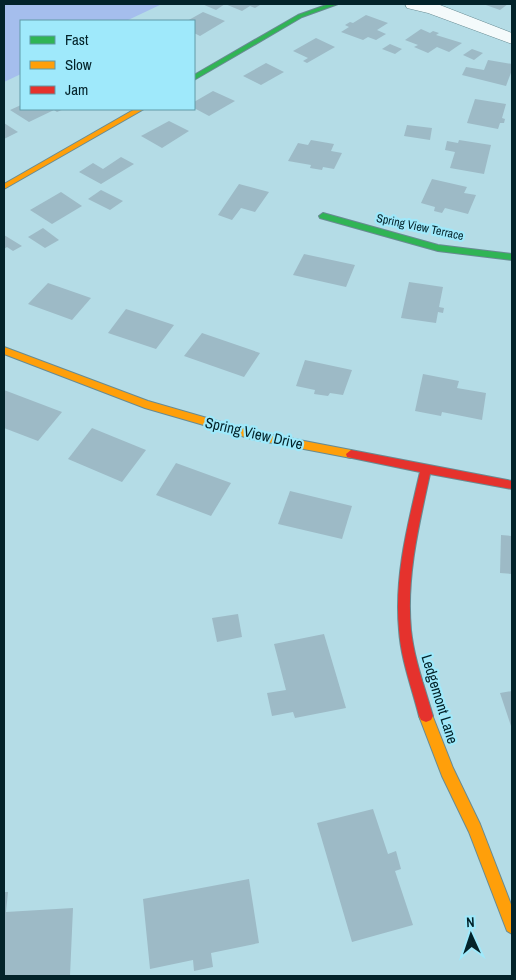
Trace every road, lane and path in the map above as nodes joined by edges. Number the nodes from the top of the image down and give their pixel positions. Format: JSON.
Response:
{"nodes":[{"id":1,"x":335,"y":4,"type":"edge"},
{"id":2,"x":413,"y":4,"type":"edge"},
{"id":3,"x":512,"y":39,"type":"edge"},
{"id":4,"x":195,"y":77,"type":"edge"},
{"id":5,"x":138,"y":110,"type":"edge"},
{"id":6,"x":4,"y":186,"type":"edge"},
{"id":7,"x":323,"y":216,"type":"dead end"},
{"id":8,"x":512,"y":257,"type":"edge"},
{"id":9,"x":4,"y":350,"type":"edge"},
{"id":10,"x":426,"y":468,"type":"junction"},
{"id":11,"x":512,"y":485,"type":"edge"},
{"id":12,"x":512,"y":926,"type":"edge"}],
"edges":[{"from":1,"to":4,"type":"street"},
{"from":2,"to":3,"type":"street"},
{"from":5,"to":6,"type":"street"},
{"from":7,"to":8,"type":"street","name":"Spring View Terrace"},
{"from":9,"to":10,"type":"street","name":"Spring View Drive"},
{"from":10,"to":11,"type":"street","name":"Spring View Drive"},
{"from":10,"to":12,"type":"street","name":"Ledgemont Lane"}]}
